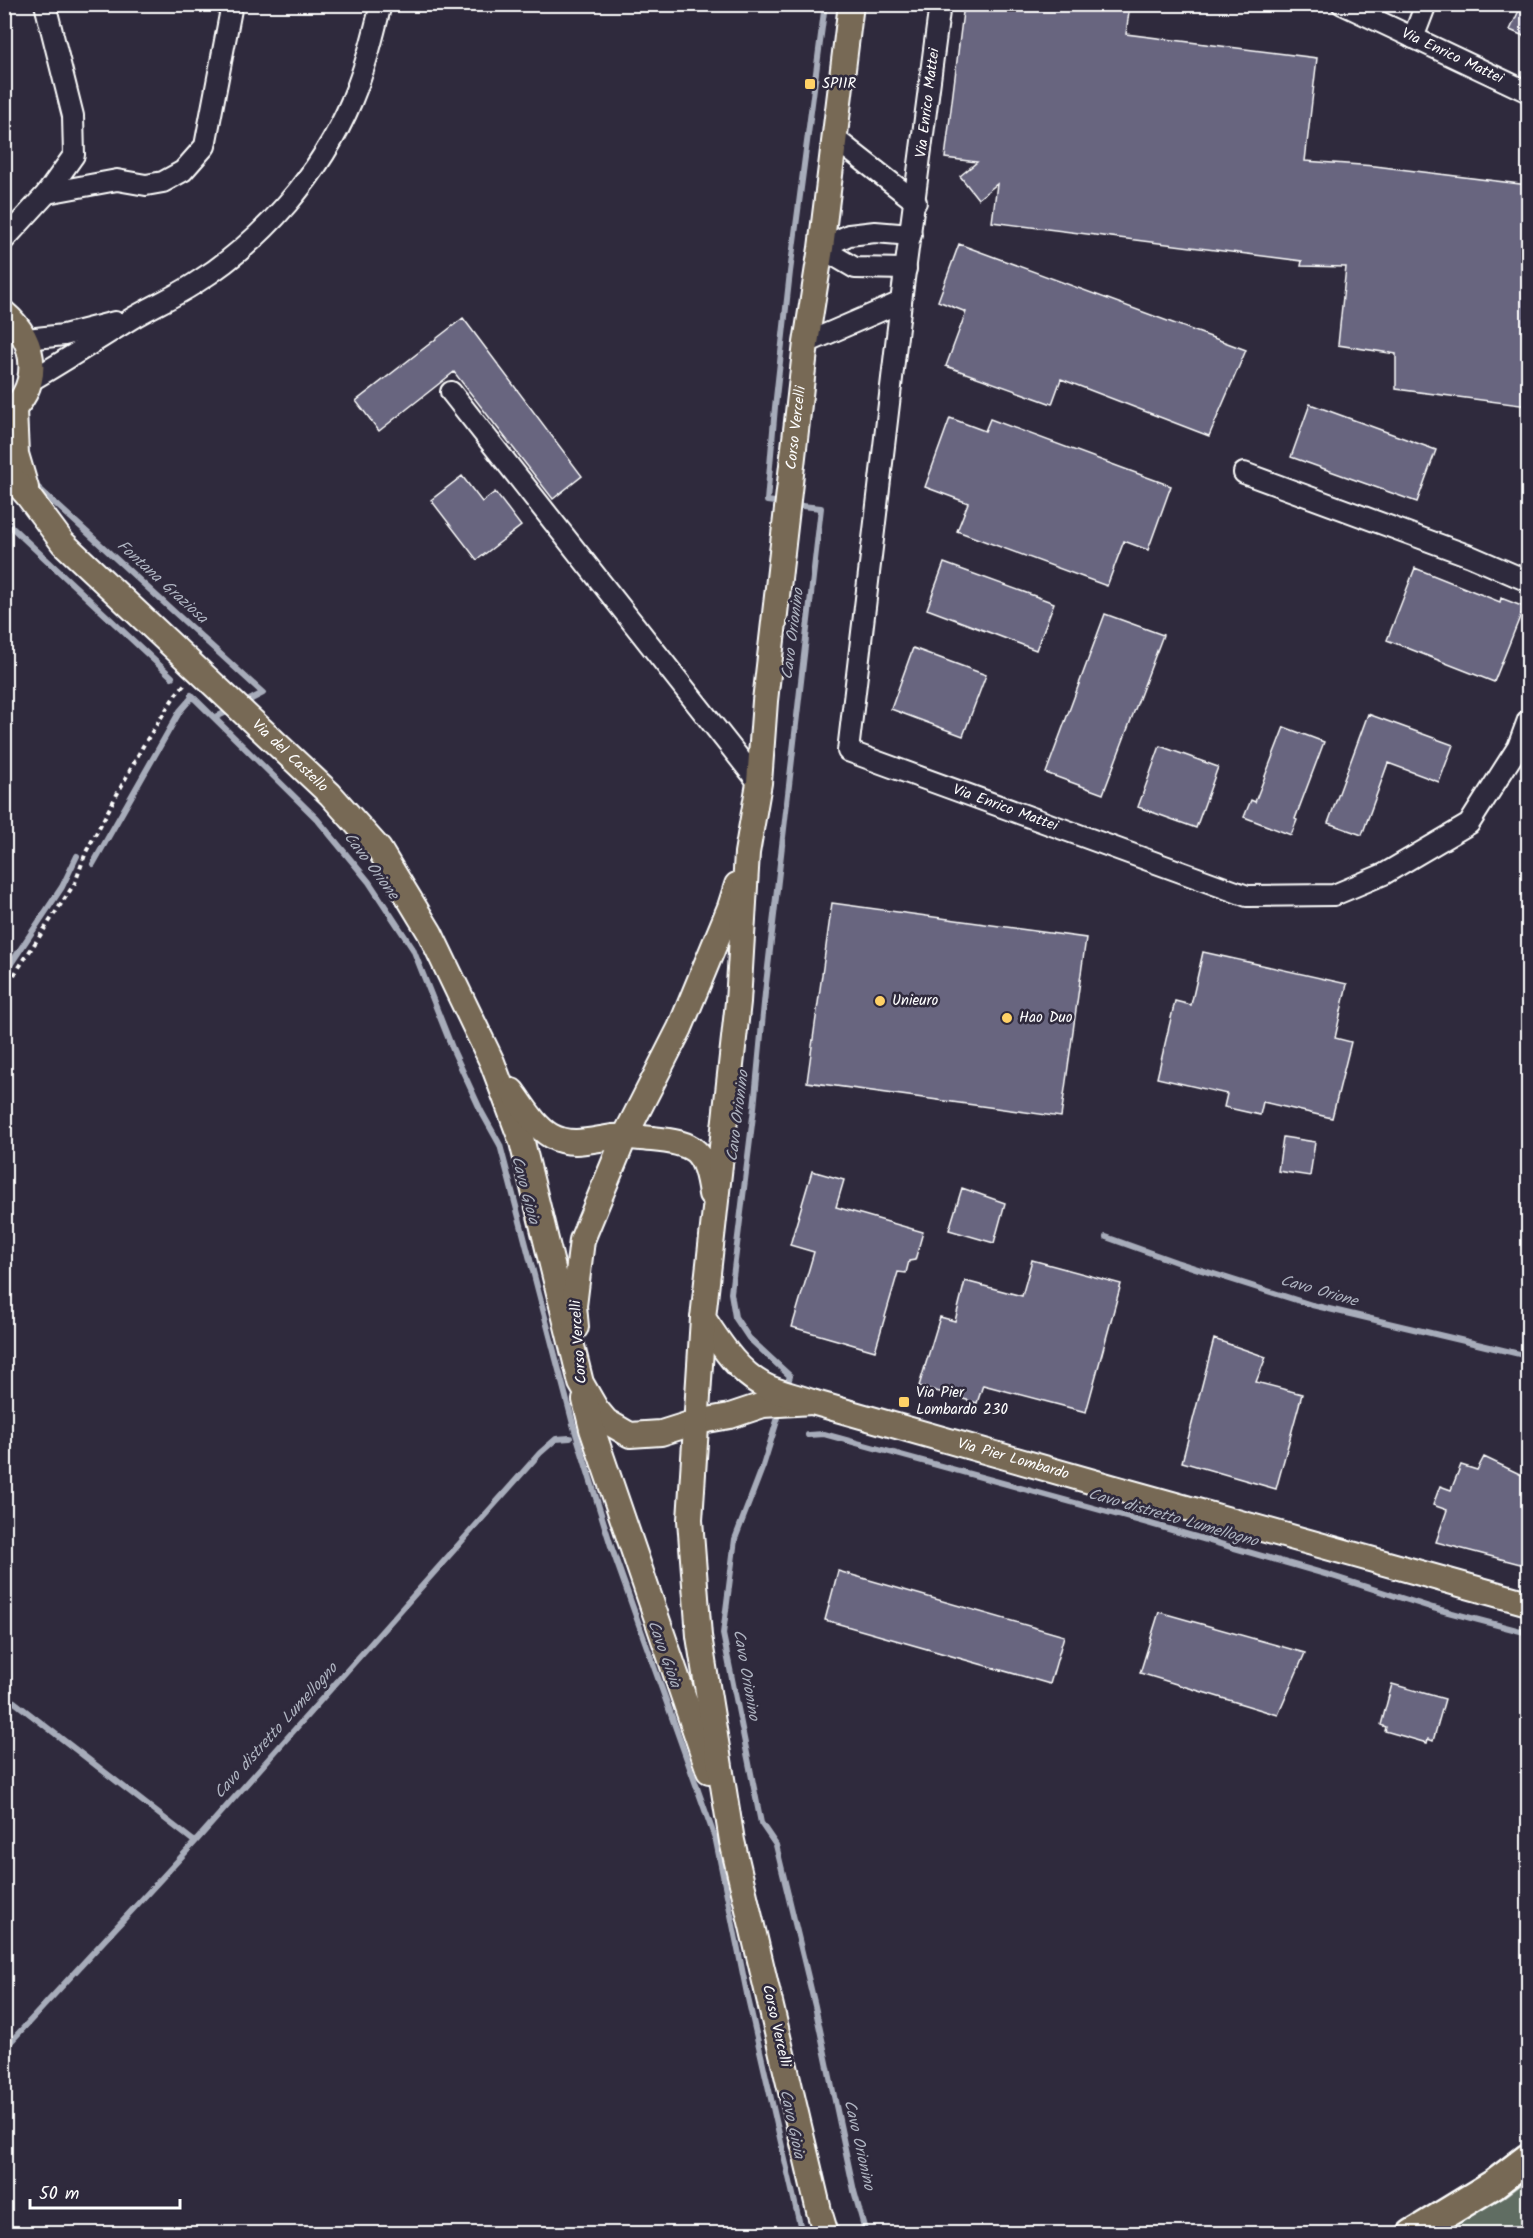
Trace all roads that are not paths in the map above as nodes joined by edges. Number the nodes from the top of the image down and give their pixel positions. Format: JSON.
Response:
{"nodes":[{"id":1,"x":45,"y":4,"type":"edge"},
{"id":2,"x":232,"y":4,"type":"edge"},
{"id":3,"x":381,"y":4,"type":"edge"},
{"id":4,"x":850,"y":4,"type":"edge"},
{"id":5,"x":940,"y":4,"type":"edge"},
{"id":6,"x":1342,"y":4,"type":"edge"},
{"id":7,"x":1426,"y":4,"type":"edge"},
{"id":8,"x":1413,"y":38,"type":"junction"},
{"id":9,"x":1528,"y":92,"type":"edge"},
{"id":10,"x":833,"y":137,"type":"junction"},
{"id":11,"x":47,"y":193,"type":"junction"},
{"id":12,"x":916,"y":202,"type":"junction"},
{"id":13,"x":911,"y":235,"type":"junction"},
{"id":14,"x":4,"y":240,"type":"edge"},
{"id":15,"x":821,"y":248,"type":"junction"},
{"id":16,"x":906,"y":269,"type":"junction"},
{"id":17,"x":901,"y":302,"type":"junction"},
{"id":18,"x":4,"y":313,"type":"edge"},
{"id":19,"x":132,"y":318,"type":"junction"},
{"id":20,"x":27,"y":339,"type":"junction"},
{"id":21,"x":806,"y":343,"type":"junction"},
{"id":22,"x":30,"y":381,"type":"junction"},
{"id":23,"x":451,"y":392,"type":"dead end"},
{"id":24,"x":9,"y":414,"type":"edge"},
{"id":25,"x":4,"y":469,"type":"edge"},
{"id":26,"x":1244,"y":473,"type":"dead end"},
{"id":27,"x":28,"y":496,"type":"junction"},
{"id":28,"x":1528,"y":581,"type":"edge"},
{"id":29,"x":1528,"y":720,"type":"edge"},
{"id":30,"x":759,"y":783,"type":"junction"},
{"id":31,"x":747,"y":853,"type":"junction"},
{"id":32,"x":492,"y":1062,"type":"junction"},
{"id":33,"x":625,"y":1136,"type":"junction"},
{"id":34,"x":715,"y":1219,"type":"junction"},
{"id":35,"x":703,"y":1318,"type":"junction"},
{"id":36,"x":581,"y":1383,"type":"junction"},
{"id":37,"x":789,"y":1399,"type":"junction"},
{"id":38,"x":696,"y":1422,"type":"junction"},
{"id":39,"x":1528,"y":1603,"type":"edge"},
{"id":40,"x":732,"y":1842,"type":"junction"},
{"id":41,"x":1528,"y":2158,"type":"edge"},
{"id":42,"x":822,"y":2226,"type":"edge"},
{"id":43,"x":1412,"y":2234,"type":"edge"}],
"edges":[{"from":1,"to":11,"type":"street"},
{"from":2,"to":11,"type":"street"},
{"from":3,"to":19,"type":"street"},
{"from":4,"to":10,"type":"main road","name":"Corso Vercelli"},
{"from":5,"to":12,"type":"street","name":"Via Enrico Mattei"},
{"from":6,"to":8,"type":"street","name":"Via Enrico Mattei"},
{"from":7,"to":8,"type":"street"},
{"from":8,"to":9,"type":"street","name":"Via Enrico Mattei"},
{"from":10,"to":12,"type":"street"},
{"from":10,"to":15,"type":"main road","name":"Corso Vercelli"},
{"from":11,"to":14,"type":"street"},
{"from":12,"to":13,"type":"street","name":"Via Enrico Mattei"},
{"from":13,"to":15,"type":"street"},
{"from":13,"to":16,"type":"street","name":"Via Enrico Mattei"},
{"from":15,"to":16,"type":"street"},
{"from":15,"to":21,"type":"main road","name":"Corso Vercelli"},
{"from":16,"to":17,"type":"street","name":"Via Enrico Mattei"},
{"from":17,"to":21,"type":"street"},
{"from":17,"to":29,"type":"street","name":"Via Enrico Mattei"},
{"from":18,"to":20,"type":"main road"},
{"from":19,"to":20,"type":"street"},
{"from":19,"to":22,"type":"street"},
{"from":20,"to":22,"type":"main road"},
{"from":21,"to":30,"type":"main road","name":"Corso Vercelli"},
{"from":22,"to":24,"type":"main road"},
{"from":23,"to":30,"type":"street"},
{"from":24,"to":27,"type":"main road"},
{"from":25,"to":27,"type":"main road","name":"Via del Castello"},
{"from":26,"to":28,"type":"street"},
{"from":27,"to":32,"type":"main road","name":"Via del Castello"},
{"from":30,"to":31,"type":"main road","name":"Corso Vercelli"},
{"from":31,"to":33,"type":"main road","name":"Corso Vercelli"},
{"from":31,"to":34,"type":"main road","name":"Corso Vercelli"},
{"from":32,"to":33,"type":"main road","name":"Via del Castello"},
{"from":32,"to":36,"type":"main road","name":"Via del Castello"},
{"from":33,"to":34,"type":"main road","name":"Via del Castello"},
{"from":33,"to":36,"type":"main road","name":"Corso Vercelli"},
{"from":34,"to":35,"type":"main road","name":"Corso Vercelli"},
{"from":35,"to":37,"type":"main road","name":"Via Pier Lombardo"},
{"from":35,"to":38,"type":"main road","name":"Corso Vercelli"},
{"from":36,"to":38,"type":"main road","name":"Via Pier Lombardo"},
{"from":36,"to":40,"type":"main road","name":"Corso Vercelli"},
{"from":37,"to":38,"type":"main road","name":"Via Pier Lombardo"},
{"from":37,"to":39,"type":"main road","name":"Via Pier Lombardo"},
{"from":38,"to":40,"type":"main road","name":"Corso Vercelli"},
{"from":40,"to":42,"type":"main road","name":"Corso Vercelli"},
{"from":41,"to":43,"type":"highway"}]}
